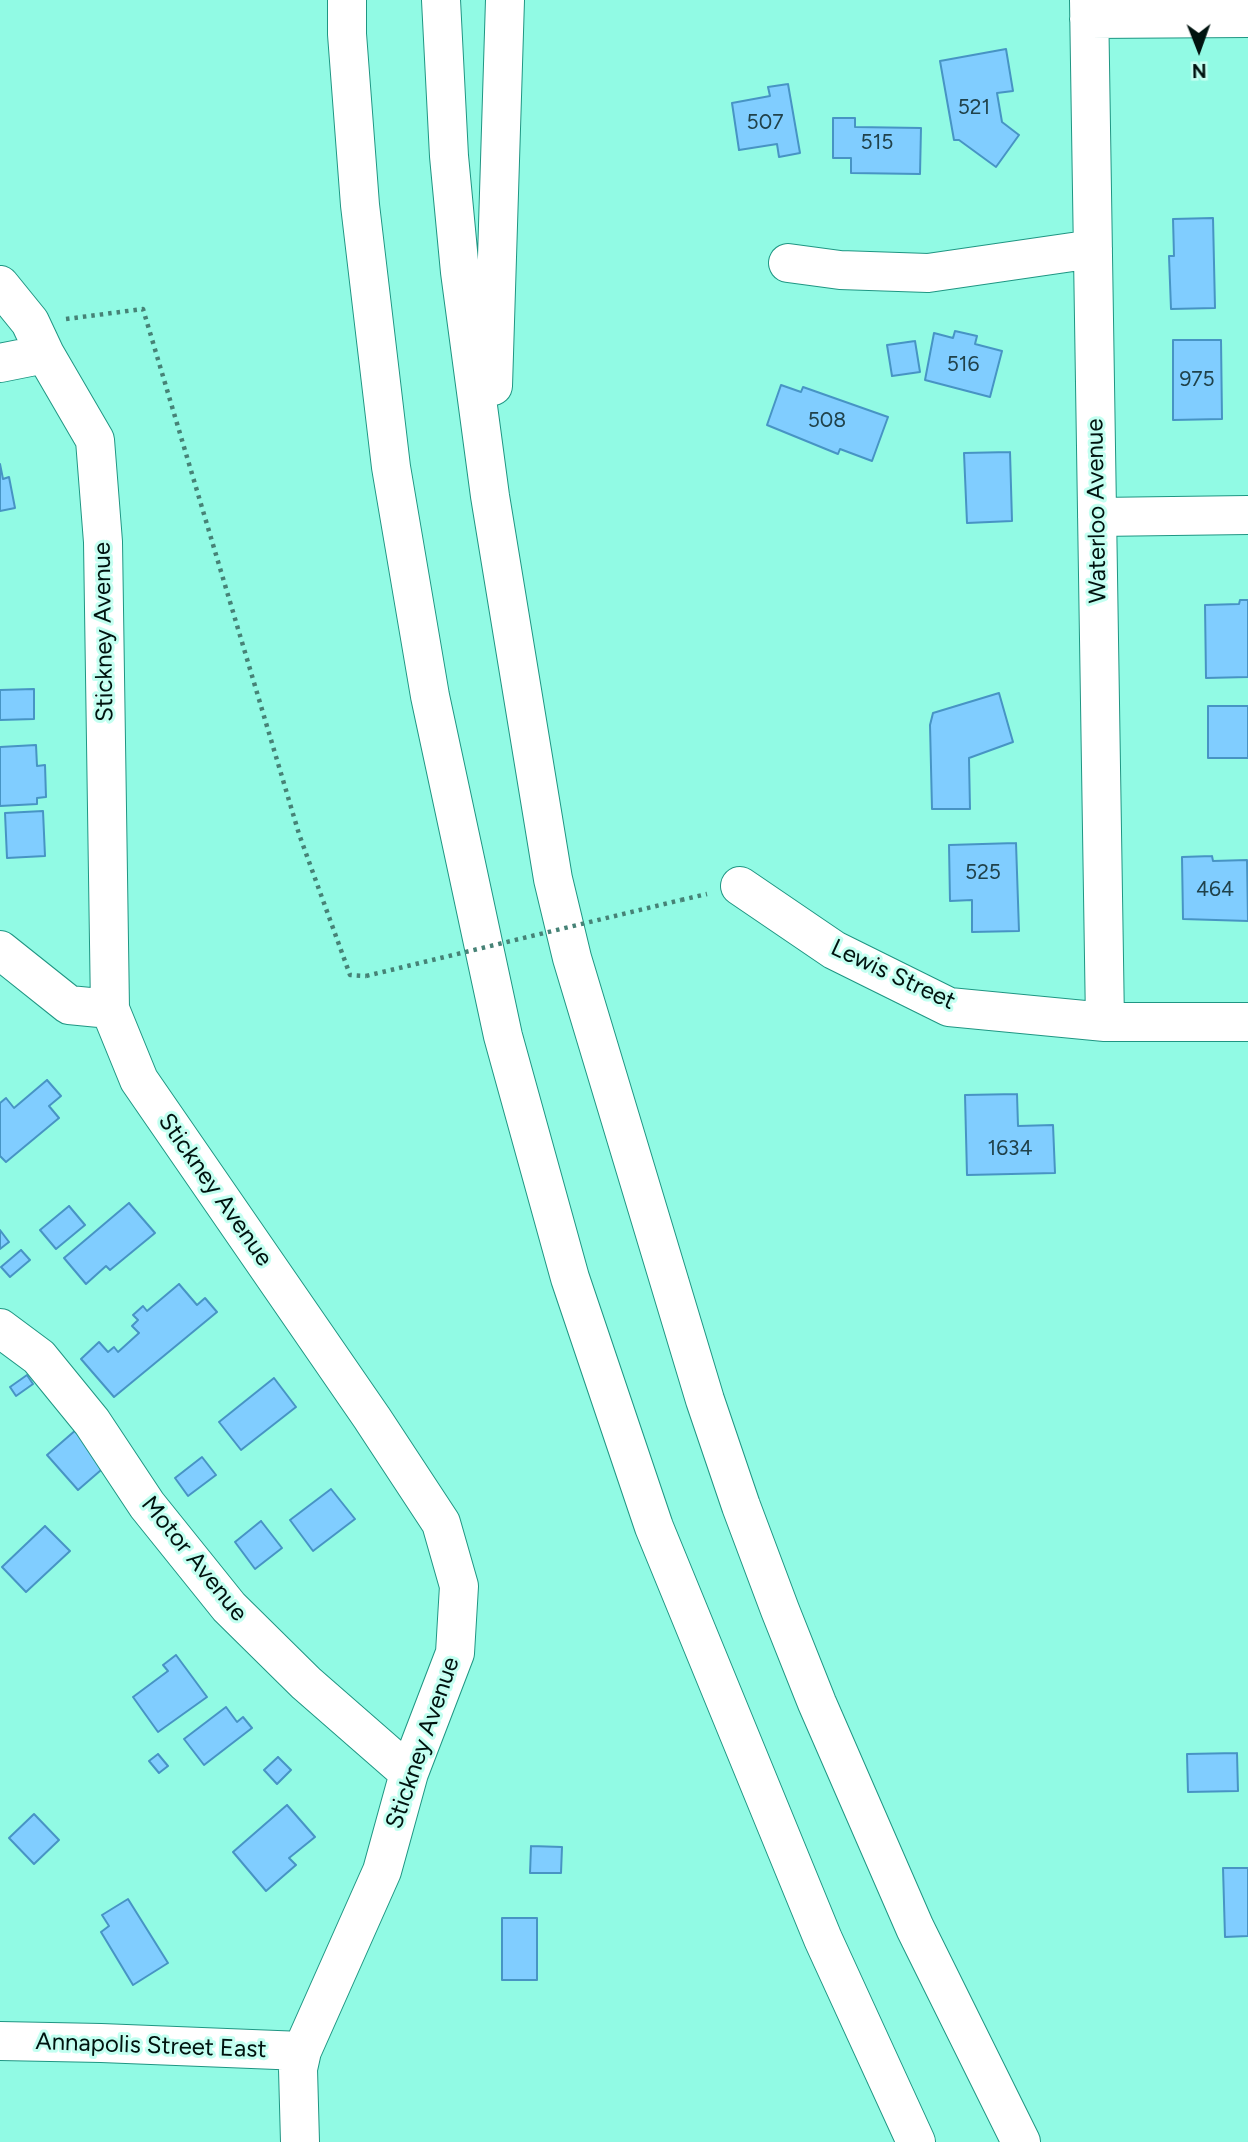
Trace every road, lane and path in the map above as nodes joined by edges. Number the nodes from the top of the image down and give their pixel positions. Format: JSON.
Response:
{"nodes":[{"id":1,"x":442,"y":0,"type":"edge"},
{"id":2,"x":505,"y":0,"type":"edge"},
{"id":3,"x":1089,"y":10,"type":"edge"},
{"id":4,"x":346,"y":11,"type":"edge"},
{"id":5,"x":1248,"y":18,"type":"edge"},
{"id":6,"x":1093,"y":249,"type":"junction"},
{"id":7,"x":788,"y":263,"type":"dead end"},
{"id":8,"x":0,"y":285,"type":"edge"},
{"id":9,"x":38,"y":338,"type":"junction"},
{"id":10,"x":0,"y":363,"type":"edge"},
{"id":11,"x":490,"y":496,"type":"junction"},
{"id":12,"x":1248,"y":515,"type":"edge"},
{"id":13,"x":1097,"y":517,"type":"junction"},
{"id":14,"x":740,"y":886,"type":"dead end"},
{"id":15,"x":681,"y":900,"type":"dead end"},
{"id":16,"x":0,"y":950,"type":"edge"},
{"id":17,"x":110,"y":1009,"type":"junction"},
{"id":18,"x":1105,"y":1022,"type":"junction"},
{"id":19,"x":1248,"y":1022,"type":"edge"},
{"id":20,"x":0,"y":1328,"type":"edge"},
{"id":21,"x":409,"y":1773,"type":"junction"},
{"id":22,"x":0,"y":2041,"type":"edge"},
{"id":23,"x":302,"y":2051,"type":"junction"},
{"id":24,"x":300,"y":2142,"type":"edge"},
{"id":25,"x":916,"y":2142,"type":"edge"},
{"id":26,"x":1020,"y":2142,"type":"edge"}],
"edges":[{"from":1,"to":11,"type":"main road"},
{"from":2,"to":11,"type":"main road"},
{"from":3,"to":5,"type":"main road"},
{"from":3,"to":6,"type":"main road","name":"Waterloo Avenue"},
{"from":4,"to":25,"type":"main road"},
{"from":6,"to":7,"type":"main road"},
{"from":6,"to":13,"type":"main road","name":"Waterloo Avenue"},
{"from":8,"to":9,"type":"main road","name":"Stickney Avenue"},
{"from":9,"to":10,"type":"main road"},
{"from":9,"to":15,"type":"path","bridge":true},
{"from":9,"to":17,"type":"main road","name":"Stickney Avenue"},
{"from":11,"to":26,"type":"main road"},
{"from":12,"to":13,"type":"main road"},
{"from":13,"to":18,"type":"main road","name":"Waterloo Avenue"},
{"from":14,"to":18,"type":"main road","name":"Lewis Street"},
{"from":16,"to":17,"type":"main road"},
{"from":17,"to":21,"type":"main road","name":"Stickney Avenue"},
{"from":18,"to":19,"type":"main road","name":"Lewis Street"},
{"from":20,"to":21,"type":"main road","name":"Motor Avenue"},
{"from":21,"to":23,"type":"main road","name":"Stickney Avenue"},
{"from":22,"to":23,"type":"main road","name":"Annapolis Street East"},
{"from":23,"to":24,"type":"main road","name":"Stickney Avenue"}]}
